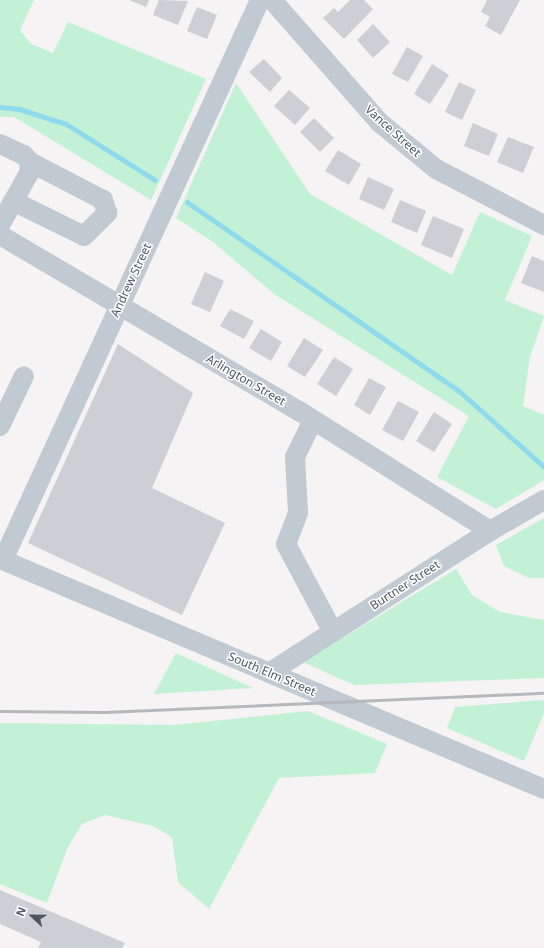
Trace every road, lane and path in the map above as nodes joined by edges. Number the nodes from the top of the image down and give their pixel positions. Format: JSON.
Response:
{"nodes":[{"id":1,"x":260,"y":0,"type":"edge"},
{"id":2,"x":272,"y":0,"type":"edge"},
{"id":3,"x":0,"y":144,"type":"edge"},
{"id":4,"x":30,"y":162,"type":"junction"},
{"id":5,"x":13,"y":201,"type":"junction"},
{"id":6,"x":0,"y":225,"type":"edge"},
{"id":7,"x":544,"y":225,"type":"edge"},
{"id":8,"x":0,"y":235,"type":"edge"},
{"id":9,"x":119,"y":305,"type":"junction"},
{"id":10,"x":24,"y":376,"type":"dead end"},
{"id":11,"x":313,"y":420,"type":"junction"},
{"id":12,"x":0,"y":426,"type":"edge"},
{"id":13,"x":544,"y":500,"type":"edge"},
{"id":14,"x":490,"y":530,"type":"junction"},
{"id":15,"x":1,"y":560,"type":"edge"},
{"id":16,"x":333,"y":632,"type":"junction"},
{"id":17,"x":269,"y":673,"type":"junction"},
{"id":18,"x":544,"y":789,"type":"edge"}],
"edges":[{"from":1,"to":9,"type":"street","name":"Andrew Street"},
{"from":2,"to":7,"type":"street","name":"Vance Street"},
{"from":3,"to":4,"type":"street"},
{"from":4,"to":5,"type":"street"},
{"from":4,"to":5,"type":"street"},
{"from":5,"to":6,"type":"street"},
{"from":8,"to":9,"type":"street","name":"Arlington Street"},
{"from":9,"to":11,"type":"street","name":"Arlington Street"},
{"from":9,"to":15,"type":"street","name":"Andrew Street"},
{"from":10,"to":12,"type":"street"},
{"from":11,"to":14,"type":"street","name":"Arlington Street"},
{"from":11,"to":16,"type":"street"},
{"from":13,"to":14,"type":"street","name":"Burtner Street"},
{"from":14,"to":16,"type":"street","name":"Burtner Street"},
{"from":15,"to":17,"type":"street","name":"South Elm Street"},
{"from":16,"to":17,"type":"street","name":"Burtner Street"},
{"from":17,"to":18,"type":"street","name":"South Elm Street"}]}
